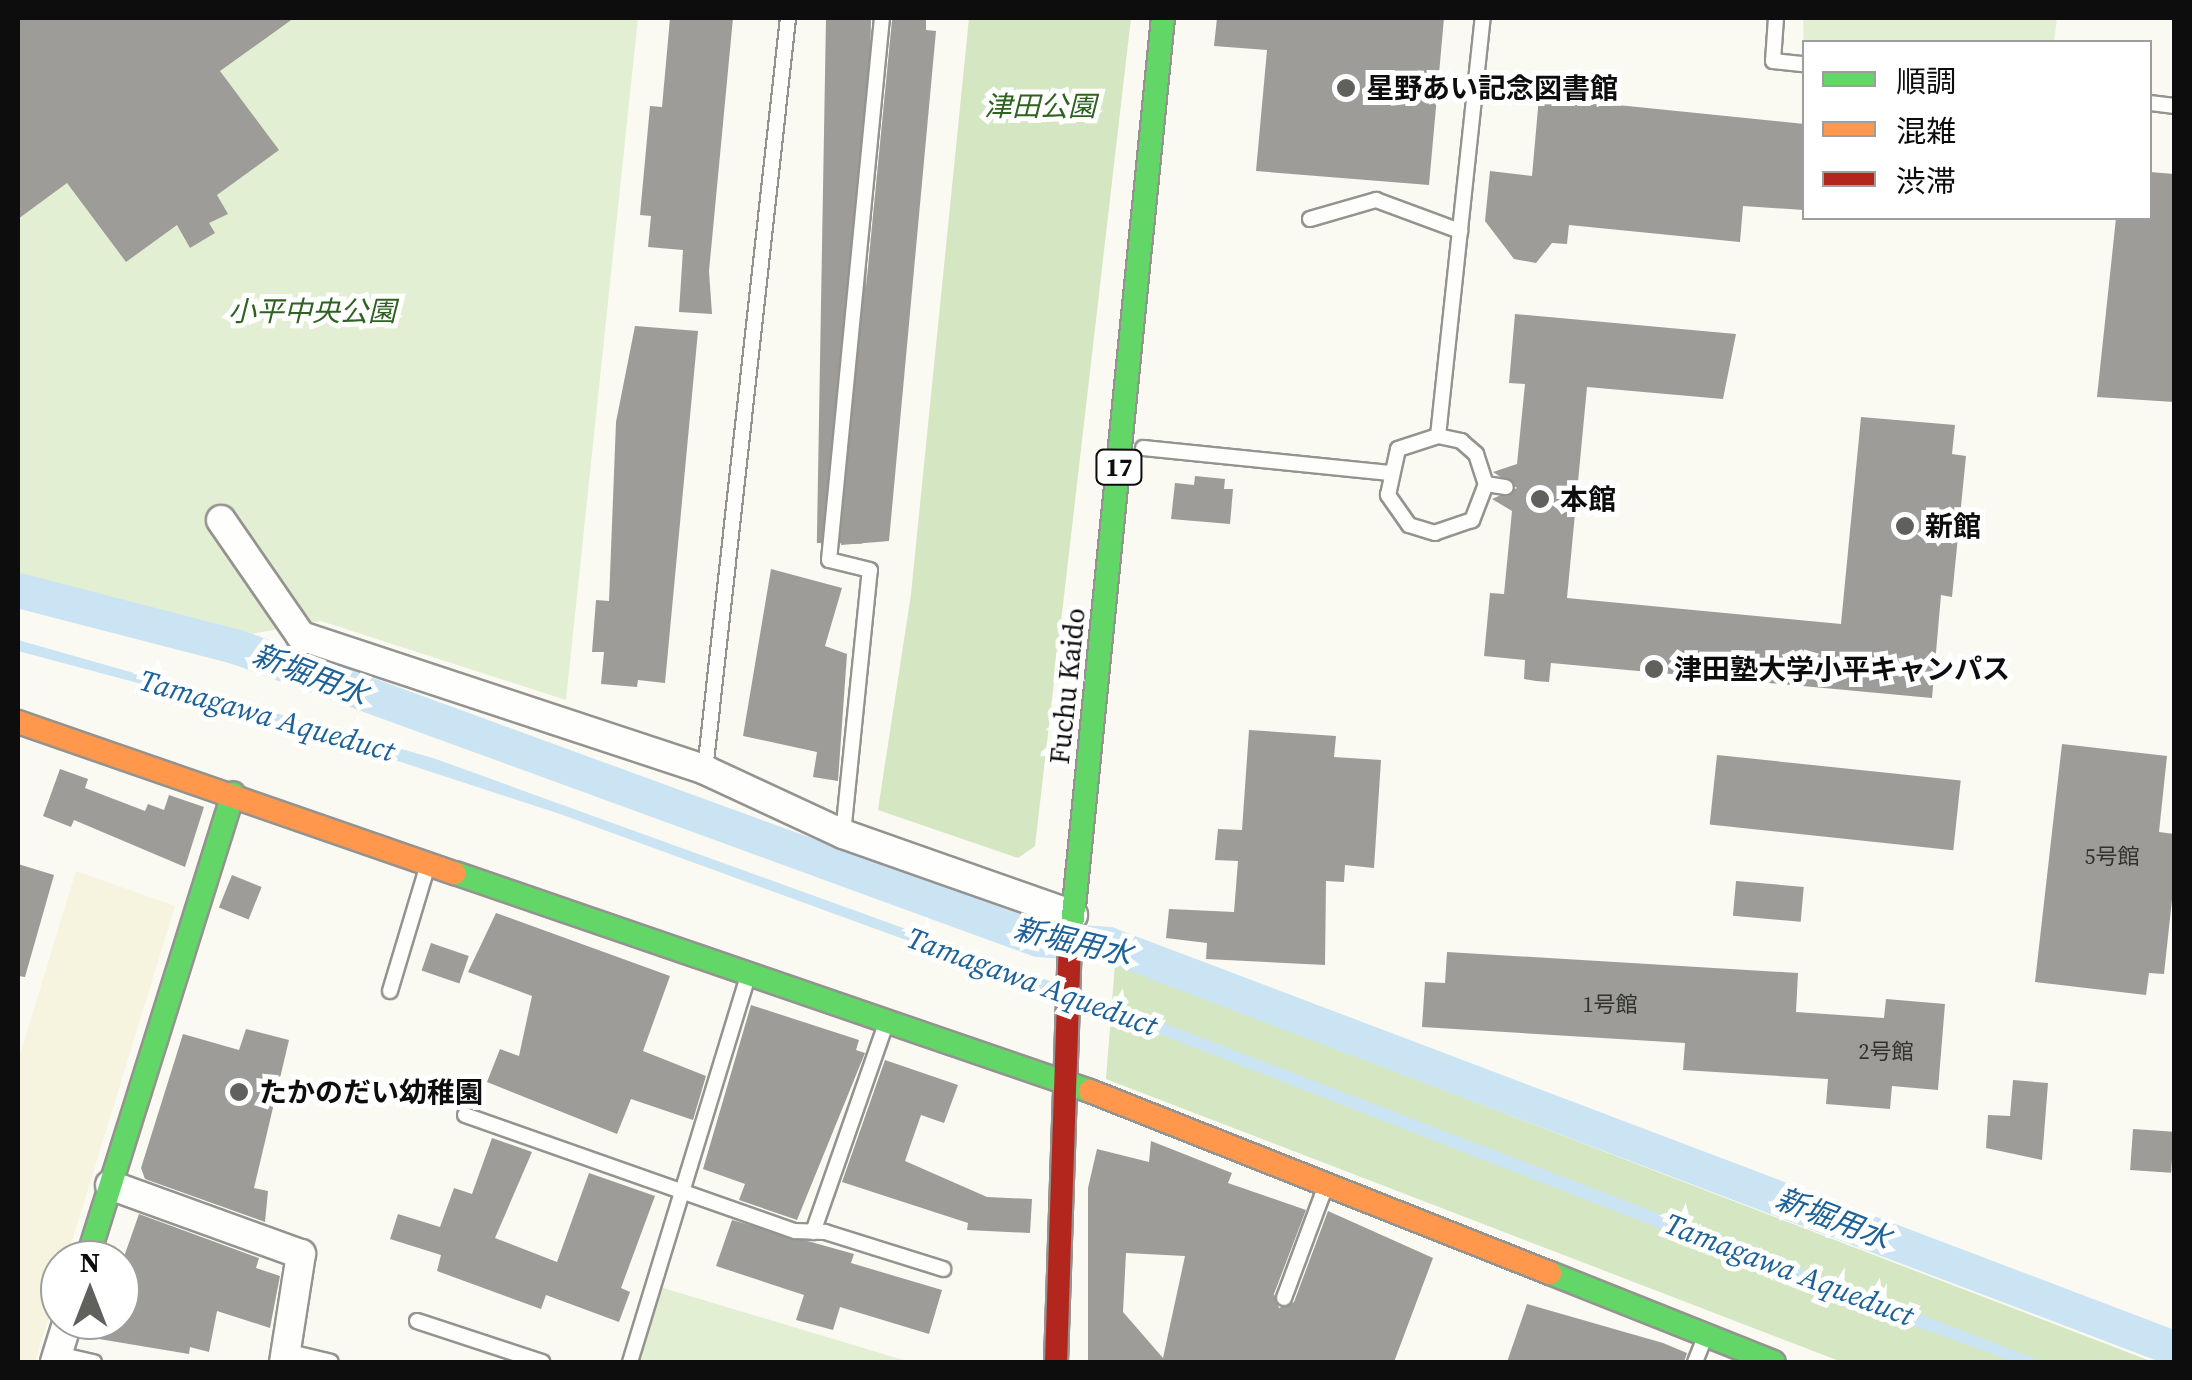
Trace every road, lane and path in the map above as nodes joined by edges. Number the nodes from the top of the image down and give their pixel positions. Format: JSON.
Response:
{"nodes":[{"id":1,"x":788,"y":18,"type":"edge"},
{"id":2,"x":882,"y":18,"type":"edge"},
{"id":3,"x":1162,"y":18,"type":"edge"},
{"id":4,"x":1483,"y":18,"type":"edge"},
{"id":5,"x":1776,"y":18,"type":"edge"},
{"id":6,"x":1802,"y":64,"type":"edge"},
{"id":7,"x":1310,"y":219,"type":"dead end"},
{"id":8,"x":1460,"y":231,"type":"junction"},
{"id":9,"x":1438,"y":436,"type":"junction"},
{"id":10,"x":1143,"y":448,"type":"dead end"},
{"id":11,"x":1388,"y":473,"type":"junction"},
{"id":12,"x":1486,"y":484,"type":"junction"},
{"id":13,"x":1506,"y":487,"type":"dead end"},
{"id":14,"x":221,"y":520,"type":"dead end"},
{"id":15,"x":18,"y":722,"type":"edge"},
{"id":16,"x":704,"y":770,"type":"junction"},
{"id":17,"x":233,"y":794,"type":"junction"},
{"id":18,"x":843,"y":834,"type":"junction"},
{"id":19,"x":428,"y":864,"type":"junction"},
{"id":20,"x":1073,"y":916,"type":"junction"},
{"id":21,"x":748,"y":979,"type":"junction"},
{"id":22,"x":390,"y":991,"type":"dead end"},
{"id":23,"x":886,"y":1024,"type":"junction"},
{"id":24,"x":1062,"y":1080,"type":"junction"},
{"id":25,"x":465,"y":1115,"type":"dead end"},
{"id":26,"x":110,"y":1185,"type":"junction"},
{"id":27,"x":1325,"y":1187,"type":"junction"},
{"id":28,"x":682,"y":1190,"type":"junction"},
{"id":29,"x":814,"y":1232,"type":"junction"},
{"id":30,"x":93,"y":1240,"type":"edge"},
{"id":31,"x":943,"y":1270,"type":"dead end"},
{"id":32,"x":1284,"y":1298,"type":"dead end"},
{"id":33,"x":417,"y":1321,"type":"dead end"},
{"id":34,"x":1706,"y":1334,"type":"junction"},
{"id":35,"x":285,"y":1357,"type":"edge"},
{"id":36,"x":57,"y":1358,"type":"edge"},
{"id":37,"x":94,"y":1362,"type":"edge"},
{"id":38,"x":331,"y":1362,"type":"edge"},
{"id":39,"x":542,"y":1362,"type":"edge"},
{"id":40,"x":630,"y":1362,"type":"edge"},
{"id":41,"x":1056,"y":1362,"type":"edge"},
{"id":42,"x":1695,"y":1362,"type":"edge"},
{"id":43,"x":1774,"y":1362,"type":"edge"}],
"edges":[{"from":1,"to":16,"type":"lane"},
{"from":2,"to":18,"type":"lane"},
{"from":3,"to":20,"type":"street","name":"Fuchu Kaido","number":"17"},
{"from":4,"to":8,"type":"lane"},
{"from":5,"to":6,"type":"lane"},
{"from":7,"to":8,"type":"lane"},
{"from":8,"to":9,"type":"lane"},
{"from":9,"to":11,"type":"lane"},
{"from":9,"to":12,"type":"lane"},
{"from":10,"to":11,"type":"lane"},
{"from":11,"to":12,"type":"lane"},
{"from":12,"to":13,"type":"lane"},
{"from":14,"to":16,"type":"street"},
{"from":15,"to":17,"type":"street"},
{"from":16,"to":18,"type":"street"},
{"from":17,"to":19,"type":"street"},
{"from":17,"to":26,"type":"street"},
{"from":18,"to":20,"type":"street"},
{"from":19,"to":21,"type":"street"},
{"from":19,"to":22,"type":"lane"},
{"from":20,"to":24,"type":"street","name":"Fuchu Kaido","number":"17"},
{"from":21,"to":23,"type":"street"},
{"from":21,"to":28,"type":"lane"},
{"from":23,"to":24,"type":"street"},
{"from":23,"to":29,"type":"lane"},
{"from":24,"to":27,"type":"street"},
{"from":24,"to":41,"type":"street","name":"Fuchu Kaido","number":"17"},
{"from":25,"to":28,"type":"lane"},
{"from":26,"to":30,"type":"street"},
{"from":26,"to":35,"type":"street"},
{"from":27,"to":32,"type":"lane"},
{"from":27,"to":34,"type":"street"},
{"from":28,"to":29,"type":"lane"},
{"from":28,"to":40,"type":"lane"},
{"from":29,"to":31,"type":"lane"},
{"from":33,"to":39,"type":"lane"},
{"from":34,"to":42,"type":"lane"},
{"from":34,"to":43,"type":"street"},
{"from":35,"to":38,"type":"lane"},
{"from":36,"to":37,"type":"lane"}]}
